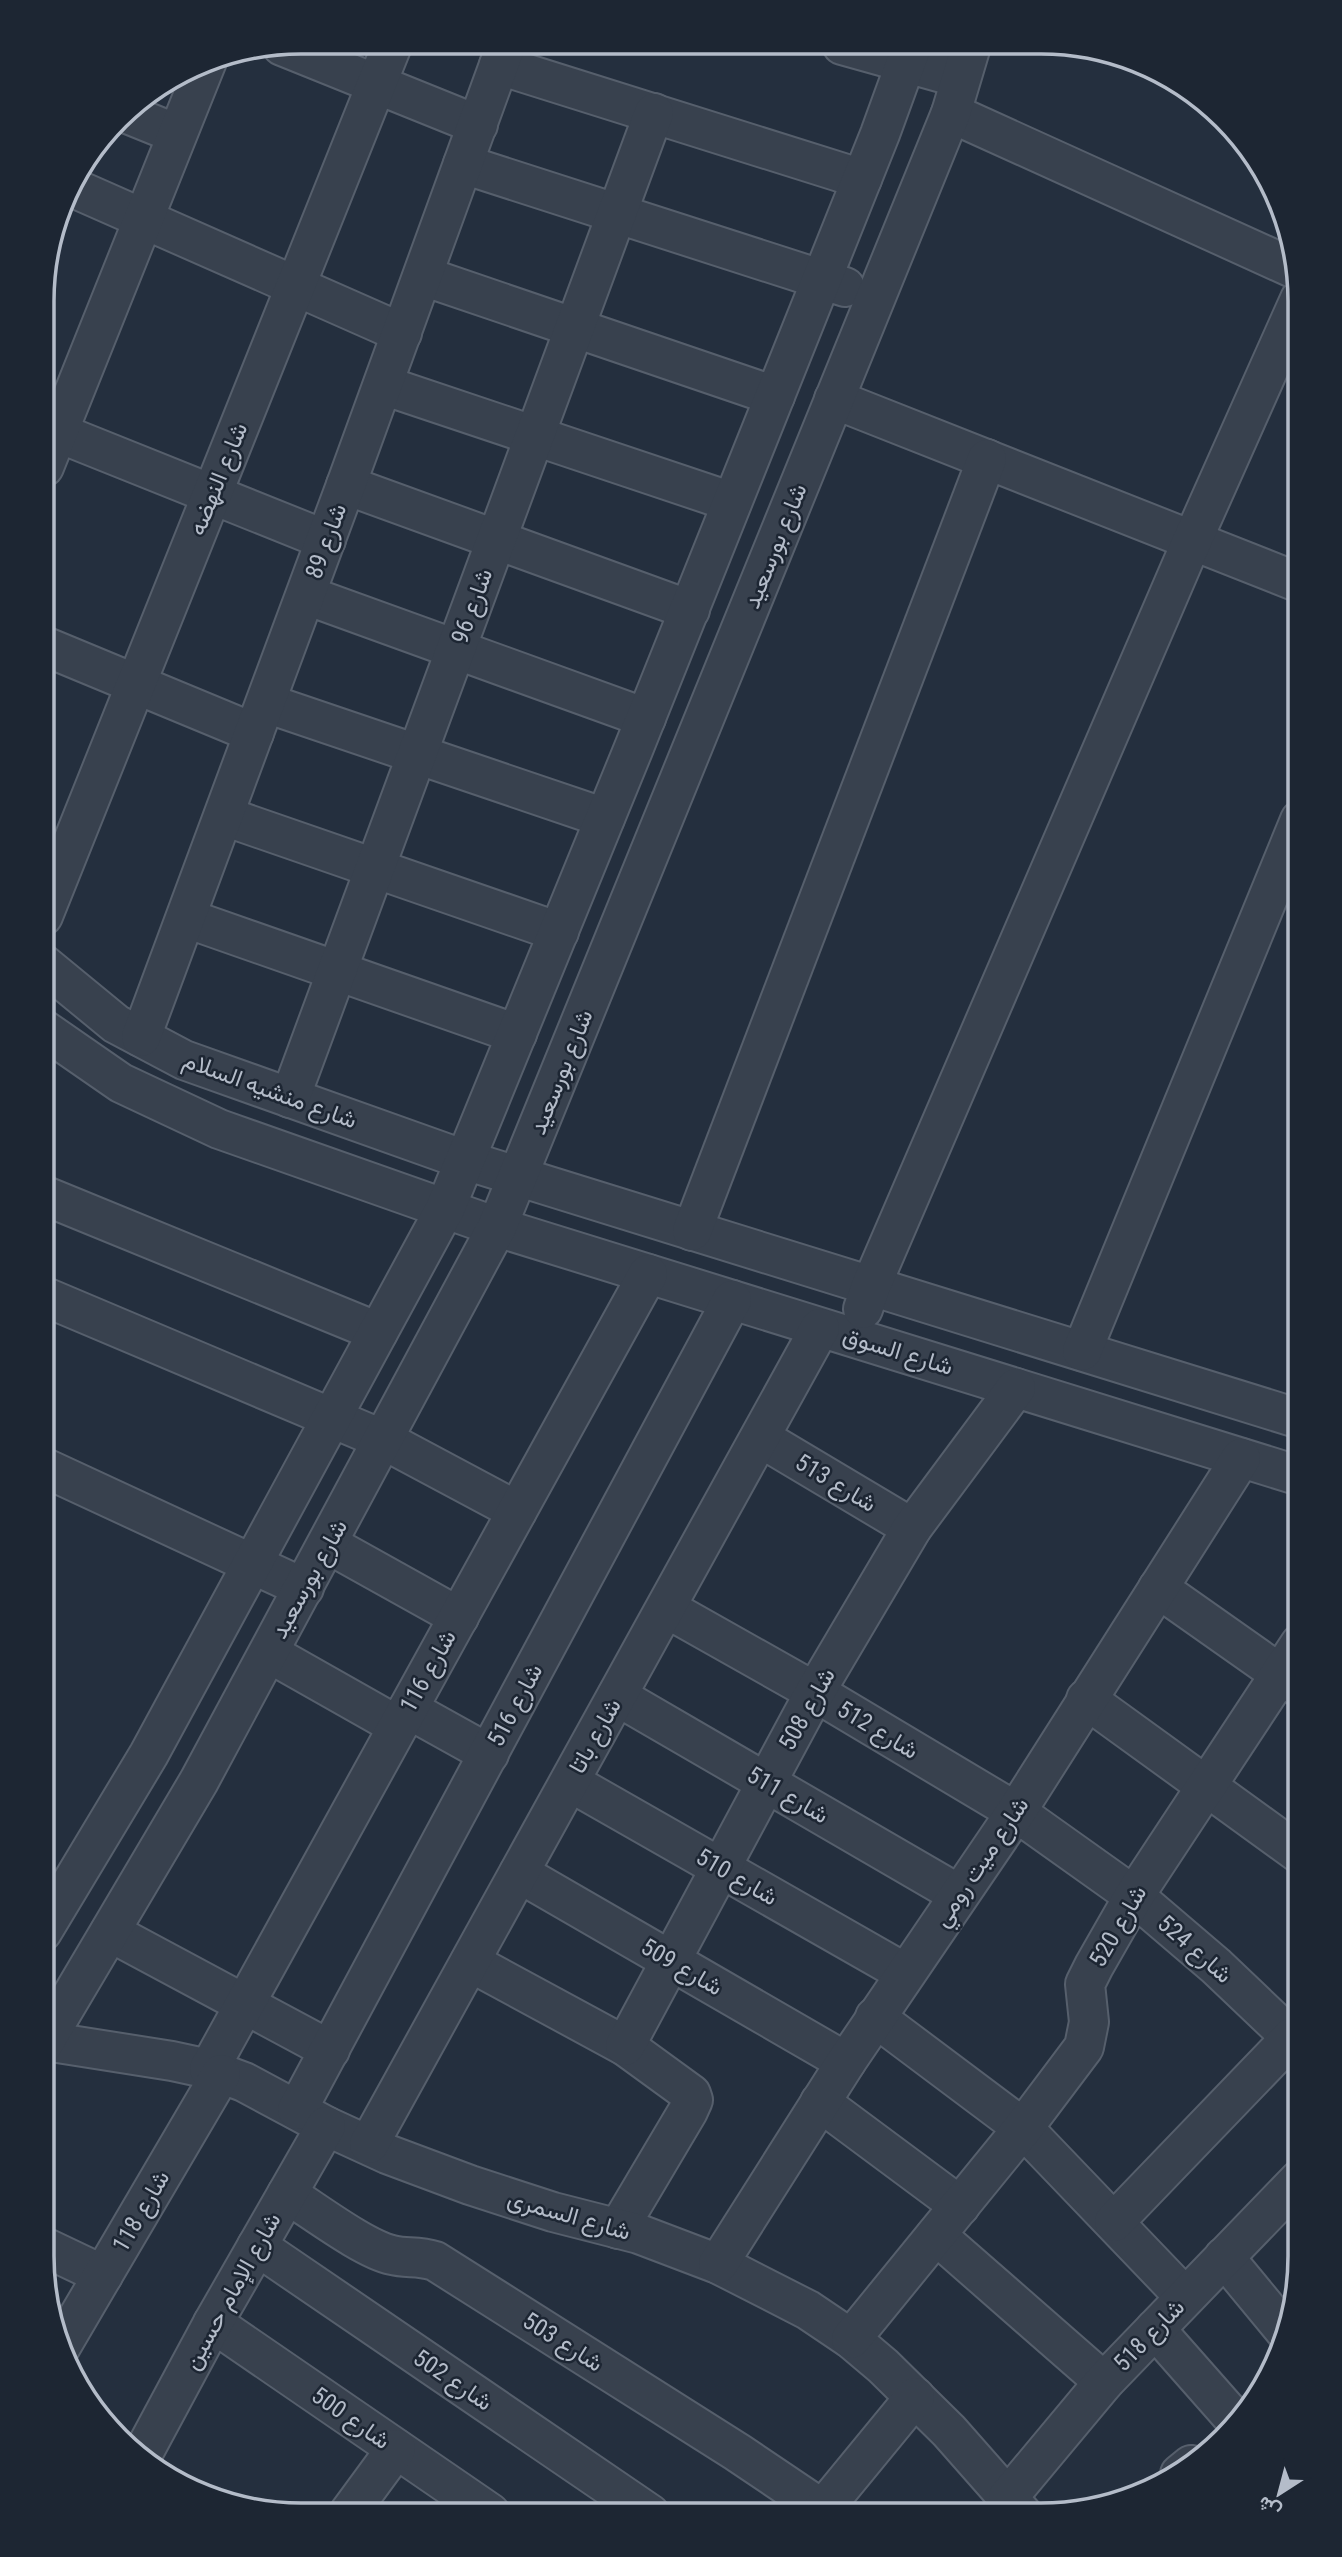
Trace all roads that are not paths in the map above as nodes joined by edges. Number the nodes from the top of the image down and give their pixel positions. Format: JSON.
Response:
{"nodes":[{"id":1,"x":503,"y":54,"type":"edge"},
{"id":2,"x":315,"y":55,"type":"edge"},
{"id":3,"x":388,"y":55,"type":"edge"},
{"id":4,"x":505,"y":55,"type":"edge"},
{"id":5,"x":909,"y":55,"type":"edge"},
{"id":6,"x":200,"y":76,"type":"edge"},
{"id":7,"x":961,"y":79,"type":"edge"},
{"id":8,"x":377,"y":83,"type":"junction"},
{"id":9,"x":654,"y":113,"type":"junction"},
{"id":10,"x":136,"y":117,"type":"edge"},
{"id":11,"x":478,"y":125,"type":"junction"},
{"id":12,"x":177,"y":134,"type":"junction"},
{"id":13,"x":463,"y":164,"type":"junction"},
{"id":14,"x":862,"y":179,"type":"junction"},
{"id":15,"x":80,"y":191,"type":"edge"},
{"id":16,"x":617,"y":214,"type":"junction"},
{"id":17,"x":144,"y":219,"type":"junction"},
{"id":18,"x":1285,"y":263,"type":"edge"},
{"id":19,"x":423,"y":276,"type":"junction"},
{"id":20,"x":822,"y":279,"type":"junction"},
{"id":21,"x":296,"y":286,"type":"junction"},
{"id":22,"x":875,"y":297,"type":"junction"},
{"id":23,"x":1288,"y":326,"type":"edge"},
{"id":24,"x":575,"y":328,"type":"junction"},
{"id":25,"x":402,"y":333,"type":"junction"},
{"id":26,"x":383,"y":385,"type":"junction"},
{"id":27,"x":775,"y":396,"type":"junction"},
{"id":28,"x":834,"y":399,"type":"junction"},
{"id":29,"x":54,"y":423,"type":"edge"},
{"id":30,"x":54,"y":431,"type":"edge"},
{"id":31,"x":535,"y":436,"type":"junction"},
{"id":32,"x":986,"y":459,"type":"junction"},
{"id":33,"x":346,"y":485,"type":"junction"},
{"id":34,"x":212,"y":495,"type":"junction"},
{"id":35,"x":732,"y":502,"type":"junction"},
{"id":36,"x":497,"y":539,"type":"junction"},
{"id":37,"x":326,"y":540,"type":"junction"},
{"id":38,"x":1192,"y":541,"type":"junction"},
{"id":39,"x":1288,"y":578,"type":"edge"},
{"id":40,"x":306,"y":595,"type":"junction"},
{"id":41,"x":690,"y":610,"type":"junction"},
{"id":42,"x":54,"y":650,"type":"edge"},
{"id":43,"x":456,"y":650,"type":"junction"},
{"id":44,"x":136,"y":684,"type":"junction"},
{"id":45,"x":260,"y":718,"type":"junction"},
{"id":46,"x":646,"y":719,"type":"junction"},
{"id":47,"x":417,"y":754,"type":"junction"},
{"id":48,"x":224,"y":816,"type":"junction"},
{"id":49,"x":606,"y":818,"type":"junction"},
{"id":50,"x":1288,"y":850,"type":"edge"},
{"id":51,"x":375,"y":868,"type":"junction"},
{"id":52,"x":54,"y":889,"type":"edge"},
{"id":53,"x":186,"y":918,"type":"junction"},
{"id":54,"x":559,"y":932,"type":"junction"},
{"id":55,"x":337,"y":971,"type":"junction"},
{"id":56,"x":54,"y":981,"type":"edge"},
{"id":57,"x":517,"y":1034,"type":"junction"},
{"id":58,"x":54,"y":1037,"type":"edge"},
{"id":59,"x":141,"y":1037,"type":"junction"},
{"id":60,"x":290,"y":1098,"type":"junction"},
{"id":61,"x":465,"y":1160,"type":"junction"},
{"id":62,"x":517,"y":1177,"type":"junction"},
{"id":63,"x":54,"y":1199,"type":"edge"},
{"id":64,"x":445,"y":1209,"type":"junction"},
{"id":65,"x":497,"y":1227,"type":"junction"},
{"id":66,"x":692,"y":1231,"type":"junction"},
{"id":67,"x":648,"y":1274,"type":"junction"},
{"id":68,"x":871,"y":1286,"type":"junction"},
{"id":69,"x":732,"y":1300,"type":"junction"},
{"id":70,"x":54,"y":1301,"type":"edge"},
{"id":71,"x":378,"y":1332,"type":"junction"},
{"id":72,"x":837,"y":1333,"type":"junction"},
{"id":73,"x":1082,"y":1351,"type":"junction"},
{"id":74,"x":1016,"y":1388,"type":"junction"},
{"id":75,"x":1287,"y":1415,"type":"edge"},
{"id":76,"x":331,"y":1418,"type":"junction"},
{"id":77,"x":761,"y":1438,"type":"junction"},
{"id":78,"x":384,"y":1440,"type":"junction"},
{"id":79,"x":1241,"y":1458,"type":"junction"},
{"id":80,"x":54,"y":1472,"type":"edge"},
{"id":81,"x":1287,"y":1472,"type":"edge"},
{"id":82,"x":517,"y":1511,"type":"junction"},
{"id":83,"x":912,"y":1528,"type":"junction"},
{"id":84,"x":328,"y":1544,"type":"junction"},
{"id":85,"x":252,"y":1564,"type":"junction"},
{"id":86,"x":304,"y":1588,"type":"junction"},
{"id":87,"x":1158,"y":1588,"type":"junction"},
{"id":88,"x":666,"y":1608,"type":"junction"},
{"id":89,"x":459,"y":1617,"type":"junction"},
{"id":90,"x":269,"y":1653,"type":"junction"},
{"id":91,"x":1287,"y":1666,"type":"edge"},
{"id":92,"x":1287,"y":1677,"type":"edge"},
{"id":93,"x":815,"y":1692,"type":"junction"},
{"id":94,"x":617,"y":1696,"type":"junction"},
{"id":95,"x":1086,"y":1699,"type":"junction"},
{"id":96,"x":403,"y":1717,"type":"junction"},
{"id":97,"x":149,"y":1754,"type":"junction"},
{"id":98,"x":489,"y":1754,"type":"junction"},
{"id":99,"x":199,"y":1781,"type":"junction"},
{"id":100,"x":570,"y":1782,"type":"junction"},
{"id":101,"x":766,"y":1783,"type":"junction"},
{"id":102,"x":1208,"y":1786,"type":"junction"},
{"id":103,"x":127,"y":1790,"type":"junction"},
{"id":104,"x":1016,"y":1812,"type":"junction"},
{"id":105,"x":177,"y":1818,"type":"junction"},
{"id":106,"x":1287,"y":1845,"type":"edge"},
{"id":107,"x":721,"y":1868,"type":"junction"},
{"id":108,"x":519,"y":1873,"type":"junction"},
{"id":109,"x":958,"y":1894,"type":"junction"},
{"id":110,"x":1134,"y":1896,"type":"junction"},
{"id":111,"x":54,"y":1912,"type":"edge"},
{"id":112,"x":110,"y":1932,"type":"junction"},
{"id":113,"x":671,"y":1961,"type":"junction"},
{"id":114,"x":470,"y":1962,"type":"junction"},
{"id":115,"x":905,"y":1973,"type":"junction"},
{"id":116,"x":245,"y":2004,"type":"junction"},
{"id":117,"x":875,"y":2017,"type":"junction"},
{"id":118,"x":54,"y":2026,"type":"edge"},
{"id":119,"x":1287,"y":2033,"type":"edge"},
{"id":120,"x":54,"y":2044,"type":"edge"},
{"id":121,"x":625,"y":2046,"type":"junction"},
{"id":122,"x":330,"y":2050,"type":"junction"},
{"id":123,"x":1287,"y":2050,"type":"edge"},
{"id":124,"x":846,"y":2062,"type":"junction"},
{"id":125,"x":215,"y":2071,"type":"junction"},
{"id":126,"x":820,"y":2102,"type":"junction"},
{"id":127,"x":311,"y":2118,"type":"junction"},
{"id":128,"x":1023,"y":2128,"type":"junction"},
{"id":129,"x":369,"y":2144,"type":"junction"},
{"id":130,"x":287,"y":2194,"type":"junction"},
{"id":131,"x":1287,"y":2201,"type":"edge"},
{"id":132,"x":960,"y":2206,"type":"junction"},
{"id":133,"x":1114,"y":2222,"type":"junction"},
{"id":134,"x":618,"y":2229,"type":"junction"},
{"id":135,"x":936,"y":2235,"type":"junction"},
{"id":136,"x":257,"y":2246,"type":"junction"},
{"id":137,"x":54,"y":2252,"type":"edge"},
{"id":138,"x":1224,"y":2257,"type":"junction"},
{"id":139,"x":719,"y":2264,"type":"junction"},
{"id":140,"x":103,"y":2275,"type":"junction"},
{"id":141,"x":1185,"y":2297,"type":"junction"},
{"id":142,"x":213,"y":2323,"type":"junction"},
{"id":143,"x":1278,"y":2323,"type":"edge"},
{"id":144,"x":1155,"y":2329,"type":"junction"},
{"id":145,"x":67,"y":2336,"type":"edge"},
{"id":146,"x":851,"y":2339,"type":"junction"},
{"id":147,"x":1104,"y":2382,"type":"junction"},
{"id":148,"x":915,"y":2397,"type":"junction"},
{"id":149,"x":1230,"y":2415,"type":"edge"},
{"id":150,"x":146,"y":2448,"type":"edge"},
{"id":151,"x":396,"y":2449,"type":"junction"},
{"id":152,"x":356,"y":2503,"type":"edge"},
{"id":153,"x":475,"y":2503,"type":"edge"},
{"id":154,"x":634,"y":2503,"type":"edge"},
{"id":155,"x":813,"y":2503,"type":"edge"},
{"id":156,"x":833,"y":2503,"type":"edge"},
{"id":157,"x":1013,"y":2503,"type":"edge"},
{"id":158,"x":1018,"y":2503,"type":"edge"}],
"edges":[{"from":1,"to":11,"type":"street","name":"شارع 89"},
{"from":2,"to":8,"type":"street"},
{"from":3,"to":8,"type":"street","name":"شارع النهضه"},
{"from":4,"to":9,"type":"street"},
{"from":5,"to":7,"type":"street"},
{"from":5,"to":14,"type":"street"},
{"from":6,"to":12,"type":"street"},
{"from":7,"to":18,"type":"street"},
{"from":7,"to":22,"type":"street","name":"شارع بورسعيد"},
{"from":8,"to":11,"type":"street"},
{"from":8,"to":21,"type":"street","name":"شارع النهضه"},
{"from":9,"to":14,"type":"street"},
{"from":9,"to":16,"type":"street","name":"شارع 96"},
{"from":10,"to":12,"type":"street"},
{"from":11,"to":13,"type":"street","name":"شارع 89"},
{"from":12,"to":17,"type":"street"},
{"from":13,"to":16,"type":"street"},
{"from":13,"to":19,"type":"street","name":"شارع 89"},
{"from":14,"to":20,"type":"street"},
{"from":15,"to":17,"type":"street"},
{"from":16,"to":20,"type":"street"},
{"from":16,"to":24,"type":"street","name":"شارع 96"},
{"from":17,"to":21,"type":"street"},
{"from":17,"to":29,"type":"street"},
{"from":19,"to":24,"type":"street"},
{"from":19,"to":25,"type":"street","name":"شارع 89"},
{"from":20,"to":22,"type":"street"},
{"from":20,"to":27,"type":"street"},
{"from":21,"to":25,"type":"street"},
{"from":21,"to":34,"type":"street","name":"شارع النهضه"},
{"from":22,"to":28,"type":"street","name":"شارع بورسعيد"},
{"from":23,"to":38,"type":"street","name":"شارع باتا"},
{"from":24,"to":27,"type":"street"},
{"from":24,"to":31,"type":"street","name":"شارع 96"},
{"from":25,"to":26,"type":"street","name":"شارع 89"},
{"from":26,"to":31,"type":"street"},
{"from":26,"to":33,"type":"street","name":"شارع 89"},
{"from":27,"to":35,"type":"street"},
{"from":28,"to":32,"type":"street"},
{"from":28,"to":62,"type":"street","name":"شارع بورسعيد"},
{"from":30,"to":34,"type":"street"},
{"from":31,"to":35,"type":"street"},
{"from":31,"to":36,"type":"street","name":"شارع 96"},
{"from":32,"to":38,"type":"street"},
{"from":32,"to":66,"type":"street"},
{"from":33,"to":36,"type":"street"},
{"from":33,"to":37,"type":"street","name":"شارع 89"},
{"from":34,"to":37,"type":"street"},
{"from":34,"to":44,"type":"street","name":"شارع النهضه"},
{"from":35,"to":41,"type":"street"},
{"from":36,"to":41,"type":"street"},
{"from":36,"to":43,"type":"street","name":"شارع 96"},
{"from":37,"to":40,"type":"street","name":"شارع 89"},
{"from":38,"to":39,"type":"street"},
{"from":38,"to":68,"type":"street","name":"شارع باتا"},
{"from":40,"to":43,"type":"street"},
{"from":40,"to":45,"type":"street","name":"شارع 89"},
{"from":41,"to":46,"type":"street"},
{"from":42,"to":44,"type":"street"},
{"from":43,"to":46,"type":"street"},
{"from":43,"to":47,"type":"street","name":"شارع 96"},
{"from":44,"to":45,"type":"street"},
{"from":44,"to":52,"type":"street","name":"شارع النهضه"},
{"from":45,"to":47,"type":"street"},
{"from":45,"to":48,"type":"street","name":"شارع 89"},
{"from":46,"to":49,"type":"street"},
{"from":47,"to":49,"type":"street"},
{"from":47,"to":51,"type":"street","name":"شارع 96"},
{"from":48,"to":51,"type":"street"},
{"from":48,"to":53,"type":"street","name":"شارع 89"},
{"from":49,"to":54,"type":"street"},
{"from":50,"to":73,"type":"street"},
{"from":51,"to":54,"type":"street"},
{"from":51,"to":55,"type":"street","name":"شارع 96"},
{"from":53,"to":55,"type":"street"},
{"from":53,"to":59,"type":"street","name":"شارع 89"},
{"from":54,"to":57,"type":"street"},
{"from":55,"to":57,"type":"street"},
{"from":55,"to":60,"type":"street","name":"شارع 96"},
{"from":56,"to":59,"type":"street","name":"شارع منشيه السلام"},
{"from":57,"to":61,"type":"street"},
{"from":58,"to":64,"type":"street","name":"شارع منشيه السلام"},
{"from":59,"to":60,"type":"street","name":"شارع منشيه السلام"},
{"from":60,"to":61,"type":"street","name":"شارع منشيه السلام"},
{"from":61,"to":62,"type":"street","name":"شارع منشيه السلام"},
{"from":61,"to":64,"type":"street"},
{"from":62,"to":65,"type":"street","name":"شارع بورسعيد"},
{"from":62,"to":66,"type":"street"},
{"from":63,"to":71,"type":"street"},
{"from":64,"to":65,"type":"street","name":"شارع منشيه السلام"},
{"from":64,"to":71,"type":"street"},
{"from":65,"to":67,"type":"street","name":"شارع السوق"},
{"from":65,"to":78,"type":"street","name":"شارع بورسعيد"},
{"from":66,"to":68,"type":"street"},
{"from":67,"to":69,"type":"street","name":"شارع السوق"},
{"from":67,"to":82,"type":"street","name":"شارع 116"},
{"from":68,"to":72,"type":"street","name":"شارع باتا"},
{"from":68,"to":73,"type":"street"},
{"from":69,"to":72,"type":"street","name":"شارع السوق"},
{"from":69,"to":98,"type":"street","name":"شارع 516"},
{"from":70,"to":76,"type":"street"},
{"from":71,"to":76,"type":"street"},
{"from":72,"to":74,"type":"street","name":"شارع السوق"},
{"from":72,"to":77,"type":"street","name":"شارع باتا"},
{"from":73,"to":75,"type":"street"},
{"from":74,"to":79,"type":"street","name":"شارع السوق"},
{"from":74,"to":83,"type":"street","name":"شارع 508"},
{"from":76,"to":78,"type":"street"},
{"from":76,"to":85,"type":"street"},
{"from":77,"to":83,"type":"street","name":"شارع 513"},
{"from":77,"to":88,"type":"street","name":"شارع باتا"},
{"from":78,"to":82,"type":"street"},
{"from":78,"to":84,"type":"street","name":"شارع بورسعيد"},
{"from":79,"to":81,"type":"street","name":"شارع السوق"},
{"from":79,"to":87,"type":"street","name":"شارع ميت رومي"},
{"from":80,"to":85,"type":"street"},
{"from":82,"to":89,"type":"street","name":"شارع 116"},
{"from":83,"to":93,"type":"street","name":"شارع 508"},
{"from":84,"to":86,"type":"street","name":"شارع بورسعيد"},
{"from":84,"to":89,"type":"street"},
{"from":85,"to":86,"type":"street"},
{"from":85,"to":97,"type":"street"},
{"from":86,"to":90,"type":"street","name":"شارع بورسعيد"},
{"from":87,"to":91,"type":"street"},
{"from":87,"to":95,"type":"street","name":"شارع ميت رومي"},
{"from":88,"to":93,"type":"street","name":"شارع 512"},
{"from":88,"to":94,"type":"street","name":"شارع باتا"},
{"from":89,"to":96,"type":"street","name":"شارع 116"},
{"from":90,"to":96,"type":"street"},
{"from":90,"to":99,"type":"street","name":"شارع بورسعيد"},
{"from":92,"to":102,"type":"street","name":"شارع 520"},
{"from":93,"to":101,"type":"street","name":"شارع 508"},
{"from":93,"to":104,"type":"street","name":"شارع 512"},
{"from":94,"to":100,"type":"street","name":"شارع باتا"},
{"from":94,"to":101,"type":"street","name":"شارع 511"},
{"from":95,"to":102,"type":"street"},
{"from":95,"to":104,"type":"street","name":"شارع ميت رومي"},
{"from":96,"to":98,"type":"street"},
{"from":96,"to":116,"type":"street","name":"شارع 116"},
{"from":97,"to":99,"type":"street"},
{"from":97,"to":103,"type":"street"},
{"from":98,"to":122,"type":"street","name":"شارع 516"},
{"from":99,"to":105,"type":"street","name":"شارع بورسعيد"},
{"from":100,"to":107,"type":"street","name":"شارع 510"},
{"from":100,"to":108,"type":"street","name":"شارع باتا"},
{"from":101,"to":107,"type":"street","name":"شارع 508"},
{"from":101,"to":109,"type":"street","name":"شارع 511"},
{"from":102,"to":106,"type":"street"},
{"from":102,"to":110,"type":"street","name":"شارع 520"},
{"from":103,"to":105,"type":"street"},
{"from":103,"to":111,"type":"street"},
{"from":104,"to":109,"type":"street","name":"شارع ميت رومي"},
{"from":104,"to":110,"type":"street","name":"شارع 524"},
{"from":105,"to":112,"type":"street","name":"شارع بورسعيد"},
{"from":107,"to":113,"type":"street","name":"شارع 508"},
{"from":107,"to":115,"type":"street","name":"شارع 510"},
{"from":108,"to":113,"type":"street","name":"شارع 509"},
{"from":108,"to":114,"type":"street","name":"شارع باتا"},
{"from":109,"to":115,"type":"street","name":"شارع ميت رومي"},
{"from":110,"to":119,"type":"street","name":"شارع 524"},
{"from":110,"to":128,"type":"street","name":"شارع 520"},
{"from":112,"to":116,"type":"street"},
{"from":112,"to":118,"type":"street","name":"شارع بورسعيد"},
{"from":113,"to":121,"type":"street","name":"شارع 508"},
{"from":113,"to":124,"type":"street","name":"شارع 509"},
{"from":114,"to":121,"type":"street"},
{"from":114,"to":129,"type":"street","name":"شارع باتا"},
{"from":115,"to":117,"type":"street","name":"شارع ميت رومي"},
{"from":116,"to":122,"type":"street"},
{"from":116,"to":125,"type":"street","name":"شارع 116"},
{"from":117,"to":124,"type":"street","name":"شارع ميت رومي"},
{"from":117,"to":128,"type":"street"},
{"from":120,"to":125,"type":"street","name":"شارع السمرى"},
{"from":121,"to":134,"type":"street"},
{"from":122,"to":127,"type":"street","name":"شارع 516"},
{"from":123,"to":133,"type":"street"},
{"from":124,"to":126,"type":"street","name":"شارع ميت رومي"},
{"from":125,"to":127,"type":"street","name":"شارع السمرى"},
{"from":125,"to":140,"type":"street","name":"شارع 118"},
{"from":126,"to":132,"type":"street"},
{"from":126,"to":139,"type":"street","name":"شارع ميت رومي"},
{"from":127,"to":129,"type":"street","name":"شارع السمرى"},
{"from":127,"to":130,"type":"street","name":"شارع الإمام حسين"},
{"from":128,"to":132,"type":"street","name":"شارع 520"},
{"from":128,"to":133,"type":"street"},
{"from":129,"to":134,"type":"street","name":"شارع السمرى"},
{"from":130,"to":136,"type":"street","name":"شارع الإمام حسين"},
{"from":130,"to":155,"type":"street","name":"شارع 503"},
{"from":131,"to":138,"type":"street","name":"شارع 518"},
{"from":132,"to":135,"type":"street","name":"شارع 520"},
{"from":133,"to":141,"type":"street"},
{"from":134,"to":139,"type":"street","name":"شارع السمرى"},
{"from":135,"to":146,"type":"street","name":"شارع 520"},
{"from":135,"to":147,"type":"street"},
{"from":136,"to":142,"type":"street","name":"شارع الإمام حسين"},
{"from":136,"to":154,"type":"street","name":"شارع 502"},
{"from":137,"to":140,"type":"street"},
{"from":138,"to":141,"type":"street","name":"شارع 518"},
{"from":138,"to":143,"type":"street"},
{"from":139,"to":146,"type":"street","name":"شارع السمرى"},
{"from":140,"to":145,"type":"street","name":"شارع 118"},
{"from":141,"to":144,"type":"street","name":"شارع 518"},
{"from":142,"to":150,"type":"street","name":"شارع الإمام حسين"},
{"from":142,"to":151,"type":"street","name":"شارع 500"},
{"from":144,"to":147,"type":"street","name":"شارع 518"},
{"from":144,"to":149,"type":"street"},
{"from":146,"to":148,"type":"street","name":"شارع السمرى"},
{"from":147,"to":158,"type":"street","name":"شارع 518"},
{"from":148,"to":156,"type":"street"},
{"from":148,"to":157,"type":"street","name":"شارع السمرى"},
{"from":151,"to":152,"type":"street"},
{"from":151,"to":153,"type":"street","name":"شارع 500"}]}
